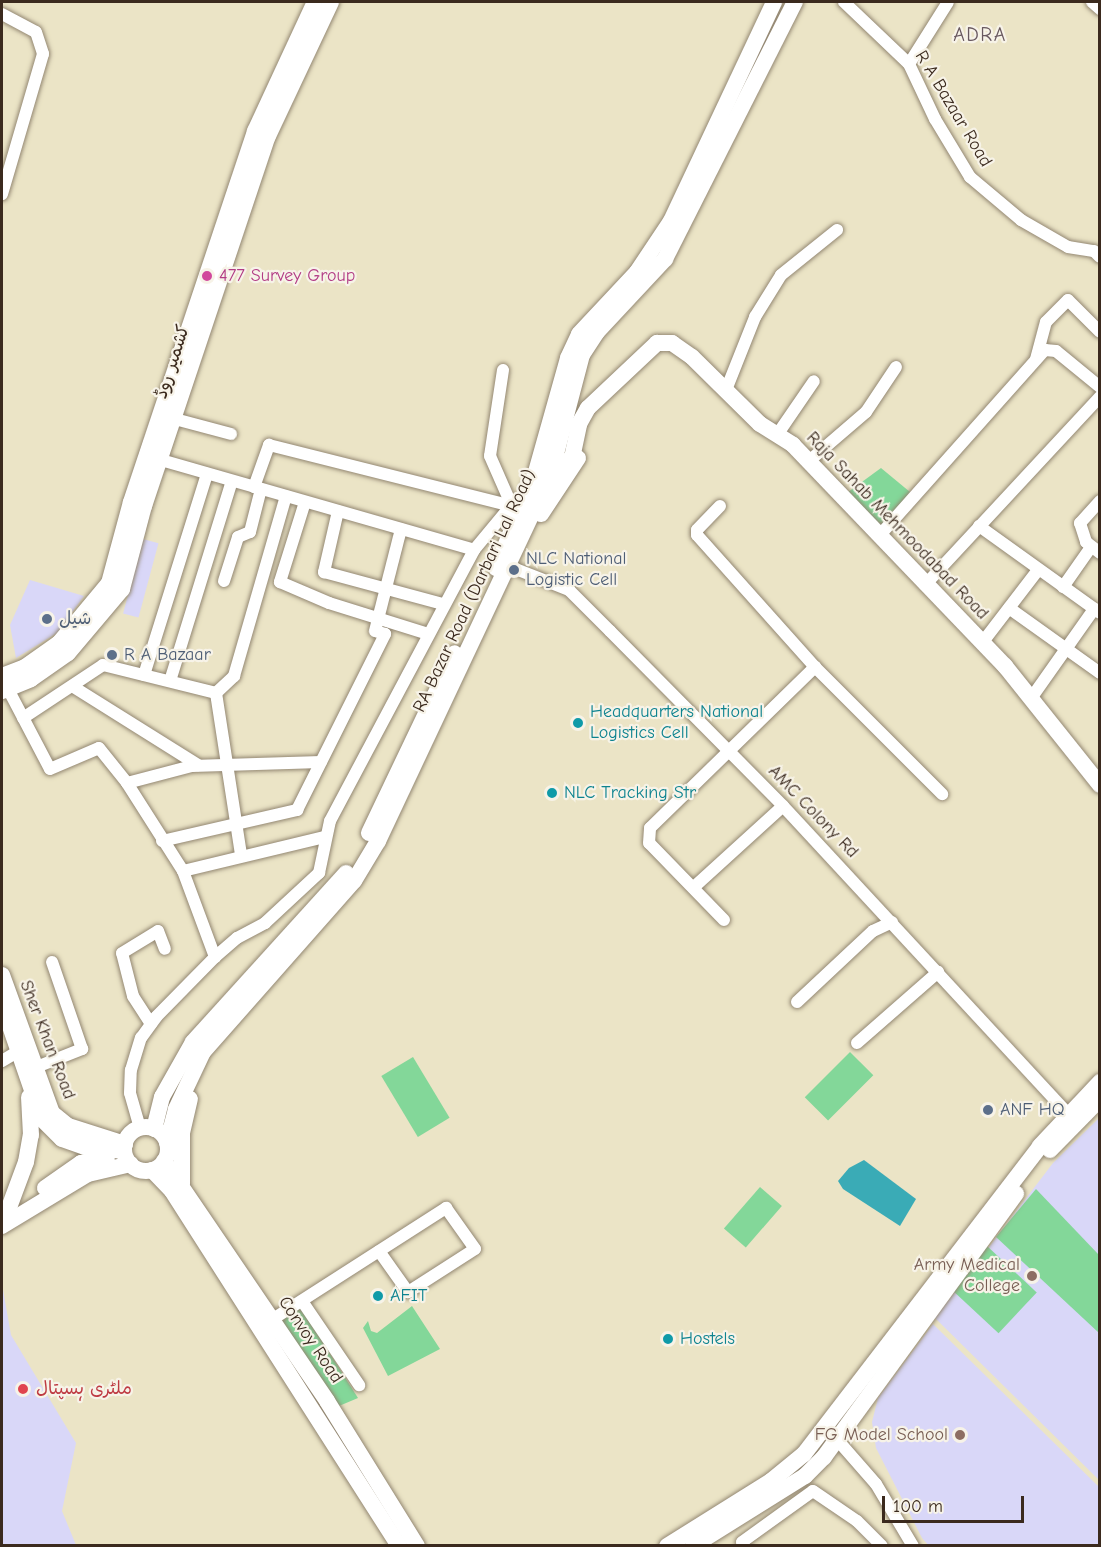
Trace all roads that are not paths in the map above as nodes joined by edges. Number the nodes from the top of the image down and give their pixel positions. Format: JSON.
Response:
{"nodes":[{"id":1,"x":774,"y":2,"type":"edge"},
{"id":2,"x":795,"y":2,"type":"edge"},
{"id":3,"x":844,"y":2,"type":"edge"},
{"id":4,"x":948,"y":2,"type":"edge"},
{"id":5,"x":1092,"y":2,"type":"edge"},
{"id":6,"x":322,"y":3,"type":"edge"},
{"id":7,"x":1100,"y":9,"type":"edge"},
{"id":8,"x":2,"y":14,"type":"edge"},
{"id":9,"x":909,"y":64,"type":"junction"},
{"id":10,"x":2,"y":194,"type":"edge"},
{"id":11,"x":837,"y":230,"type":"dead end"},
{"id":12,"x":1098,"y":249,"type":"edge"},
{"id":13,"x":1100,"y":332,"type":"edge"},
{"id":14,"x":1036,"y":361,"type":"junction"},
{"id":15,"x":896,"y":367,"type":"dead end"},
{"id":16,"x":503,"y":369,"type":"dead end"},
{"id":17,"x":814,"y":381,"type":"dead end"},
{"id":18,"x":1100,"y":387,"type":"edge"},
{"id":19,"x":726,"y":390,"type":"junction"},
{"id":20,"x":1100,"y":397,"type":"edge"},
{"id":21,"x":588,"y":408,"type":"junction"},
{"id":22,"x":169,"y":422,"type":"junction"},
{"id":23,"x":231,"y":434,"type":"dead end"},
{"id":24,"x":777,"y":435,"type":"junction"},
{"id":25,"x":154,"y":458,"type":"junction"},
{"id":26,"x":809,"y":461,"type":"junction"},
{"id":27,"x":543,"y":472,"type":"junction"},
{"id":28,"x":207,"y":474,"type":"junction"},
{"id":29,"x":232,"y":481,"type":"junction"},
{"id":30,"x":257,"y":488,"type":"junction"},
{"id":31,"x":286,"y":496,"type":"junction"},
{"id":32,"x":527,"y":496,"type":"junction"},
{"id":33,"x":1100,"y":501,"type":"edge"},
{"id":34,"x":304,"y":502,"type":"junction"},
{"id":35,"x":512,"y":506,"type":"junction"},
{"id":36,"x":720,"y":506,"type":"dead end"},
{"id":37,"x":338,"y":511,"type":"junction"},
{"id":38,"x":979,"y":525,"type":"junction"},
{"id":39,"x":401,"y":529,"type":"junction"},
{"id":40,"x":880,"y":535,"type":"junction"},
{"id":41,"x":474,"y":550,"type":"junction"},
{"id":42,"x":1095,"y":550,"type":"edge"},
{"id":43,"x":512,"y":559,"type":"junction"},
{"id":44,"x":1038,"y":570,"type":"junction"},
{"id":45,"x":224,"y":581,"type":"dead end"},
{"id":46,"x":925,"y":585,"type":"junction"},
{"id":47,"x":1063,"y":587,"type":"junction"},
{"id":48,"x":386,"y":589,"type":"junction"},
{"id":49,"x":443,"y":604,"type":"junction"},
{"id":50,"x":1009,"y":608,"type":"junction"},
{"id":51,"x":1097,"y":611,"type":"edge"},
{"id":52,"x":378,"y":617,"type":"junction"},
{"id":53,"x":428,"y":634,"type":"junction"},
{"id":54,"x":982,"y":643,"type":"junction"},
{"id":55,"x":1066,"y":649,"type":"junction"},
{"id":56,"x":815,"y":667,"type":"junction"},
{"id":57,"x":1100,"y":673,"type":"edge"},
{"id":58,"x":144,"y":675,"type":"junction"},
{"id":59,"x":171,"y":681,"type":"junction"},
{"id":60,"x":4,"y":685,"type":"edge"},
{"id":61,"x":72,"y":686,"type":"junction"},
{"id":62,"x":216,"y":693,"type":"junction"},
{"id":63,"x":1032,"y":698,"type":"junction"},
{"id":64,"x":23,"y":718,"type":"junction"},
{"id":65,"x":729,"y":750,"type":"junction"},
{"id":66,"x":321,"y":762,"type":"junction"},
{"id":67,"x":198,"y":765,"type":"junction"},
{"id":68,"x":227,"y":765,"type":"junction"},
{"id":69,"x":127,"y":783,"type":"junction"},
{"id":70,"x":1100,"y":785,"type":"edge"},
{"id":71,"x":942,"y":794,"type":"dead end"},
{"id":72,"x":783,"y":806,"type":"junction"},
{"id":73,"x":236,"y":824,"type":"junction"},
{"id":74,"x":325,"y":837,"type":"junction"},
{"id":75,"x":162,"y":841,"type":"junction"},
{"id":76,"x":241,"y":855,"type":"junction"},
{"id":77,"x":183,"y":871,"type":"junction"},
{"id":78,"x":694,"y":887,"type":"junction"},
{"id":79,"x":724,"y":920,"type":"dead end"},
{"id":80,"x":892,"y":922,"type":"junction"},
{"id":81,"x":165,"y":948,"type":"dead end"},
{"id":82,"x":215,"y":957,"type":"junction"},
{"id":83,"x":52,"y":962,"type":"dead end"},
{"id":84,"x":938,"y":972,"type":"junction"},
{"id":85,"x":2,"y":975,"type":"edge"},
{"id":86,"x":797,"y":1002,"type":"dead end"},
{"id":87,"x":2,"y":1003,"type":"edge"},
{"id":88,"x":151,"y":1024,"type":"junction"},
{"id":89,"x":857,"y":1043,"type":"dead end"},
{"id":90,"x":16,"y":1052,"type":"junction"},
{"id":91,"x":2,"y":1061,"type":"edge"},
{"id":92,"x":198,"y":1066,"type":"junction"},
{"id":93,"x":34,"y":1068,"type":"junction"},
{"id":94,"x":1100,"y":1082,"type":"edge"},
{"id":95,"x":29,"y":1085,"type":"junction"},
{"id":96,"x":1100,"y":1099,"type":"edge"},
{"id":97,"x":1068,"y":1114,"type":"junction"},
{"id":98,"x":144,"y":1125,"type":"junction"},
{"id":99,"x":102,"y":1137,"type":"junction"},
{"id":100,"x":167,"y":1143,"type":"junction"},
{"id":101,"x":127,"y":1154,"type":"junction"},
{"id":102,"x":158,"y":1165,"type":"junction"},
{"id":103,"x":88,"y":1174,"type":"junction"},
{"id":104,"x":177,"y":1188,"type":"junction"},
{"id":105,"x":3,"y":1218,"type":"edge"},
{"id":106,"x":379,"y":1251,"type":"junction"},
{"id":107,"x":302,"y":1301,"type":"junction"},
{"id":108,"x":273,"y":1319,"type":"junction"},
{"id":109,"x":358,"y":1385,"type":"dead end"},
{"id":110,"x":832,"y":1434,"type":"junction"},
{"id":111,"x":399,"y":1545,"type":"edge"},
{"id":112,"x":417,"y":1545,"type":"edge"},
{"id":113,"x":667,"y":1545,"type":"edge"},
{"id":114,"x":693,"y":1545,"type":"edge"},
{"id":115,"x":744,"y":1545,"type":"edge"},
{"id":116,"x":882,"y":1545,"type":"edge"},
{"id":117,"x":913,"y":1545,"type":"edge"}],
"edges":[{"from":1,"to":27,"type":"main road","name":"RA Bazar Road (Darbari Lal Road)"},
{"from":2,"to":27,"type":"main road","name":"RA Bazar Road (Darbari Lal Road)"},
{"from":3,"to":9,"type":"street","name":"R A Bazaar Road"},
{"from":4,"to":9,"type":"street"},
{"from":5,"to":7,"type":"street"},
{"from":6,"to":22,"type":"main road","name":"کشمیر روڈ"},
{"from":8,"to":10,"type":"street"},
{"from":9,"to":12,"type":"street","name":"R A Bazaar Road"},
{"from":11,"to":19,"type":"street"},
{"from":13,"to":14,"type":"street"},
{"from":14,"to":18,"type":"street"},
{"from":14,"to":40,"type":"street"},
{"from":15,"to":26,"type":"street"},
{"from":16,"to":35,"type":"street"},
{"from":17,"to":24,"type":"street"},
{"from":19,"to":21,"type":"main road","name":"Raja Sahab Mehmoodabad Road"},
{"from":19,"to":24,"type":"main road","name":"Raja Sahab Mehmoodabad Road"},
{"from":20,"to":38,"type":"street"},
{"from":21,"to":27,"type":"main road"},
{"from":21,"to":43,"type":"main road"},
{"from":22,"to":23,"type":"street"},
{"from":22,"to":25,"type":"main road","name":"کشمیر روڈ"},
{"from":24,"to":26,"type":"main road","name":"Raja Sahab Mehmoodabad Road"},
{"from":25,"to":28,"type":"street"},
{"from":25,"to":60,"type":"main road","name":"کشمیر روڈ"},
{"from":26,"to":40,"type":"main road","name":"Raja Sahab Mehmoodabad Road"},
{"from":27,"to":32,"type":"main road","name":"RA Bazar Road (Darbari Lal Road)"},
{"from":27,"to":43,"type":"main road","name":"RA Bazar Road (Darbari Lal Road)"},
{"from":28,"to":29,"type":"street"},
{"from":28,"to":58,"type":"street"},
{"from":29,"to":30,"type":"street"},
{"from":29,"to":59,"type":"street"},
{"from":30,"to":31,"type":"street"},
{"from":30,"to":35,"type":"street"},
{"from":30,"to":45,"type":"street"},
{"from":31,"to":34,"type":"street"},
{"from":31,"to":62,"type":"street"},
{"from":32,"to":35,"type":"street"},
{"from":32,"to":98,"type":"main road","name":"RA Bazar Road (Darbari Lal Road)"},
{"from":33,"to":42,"type":"street"},
{"from":34,"to":37,"type":"street"},
{"from":34,"to":52,"type":"street"},
{"from":35,"to":41,"type":"street"},
{"from":36,"to":56,"type":"street"},
{"from":37,"to":39,"type":"street"},
{"from":37,"to":48,"type":"street"},
{"from":38,"to":44,"type":"street"},
{"from":38,"to":46,"type":"street"},
{"from":39,"to":41,"type":"street"},
{"from":39,"to":48,"type":"street"},
{"from":40,"to":46,"type":"main road","name":"Raja Sahab Mehmoodabad Road"},
{"from":41,"to":49,"type":"street"},
{"from":42,"to":47,"type":"street"},
{"from":43,"to":65,"type":"street","name":"AMC Colony Rd"},
{"from":43,"to":92,"type":"main road","name":"RA Bazar Road (Darbari Lal Road)"},
{"from":44,"to":47,"type":"street"},
{"from":44,"to":50,"type":"street"},
{"from":46,"to":54,"type":"main road","name":"Raja Sahab Mehmoodabad Road"},
{"from":47,"to":51,"type":"street"},
{"from":48,"to":49,"type":"street"},
{"from":48,"to":52,"type":"street"},
{"from":49,"to":53,"type":"street"},
{"from":50,"to":54,"type":"street"},
{"from":50,"to":55,"type":"street"},
{"from":51,"to":55,"type":"street"},
{"from":52,"to":53,"type":"street"},
{"from":52,"to":66,"type":"street"},
{"from":53,"to":74,"type":"street"},
{"from":54,"to":63,"type":"main road","name":"Raja Sahab Mehmoodabad Road"},
{"from":55,"to":57,"type":"street"},
{"from":55,"to":63,"type":"street"},
{"from":56,"to":65,"type":"street"},
{"from":56,"to":71,"type":"street"},
{"from":58,"to":59,"type":"street"},
{"from":58,"to":61,"type":"street"},
{"from":59,"to":62,"type":"street"},
{"from":60,"to":64,"type":"street"},
{"from":61,"to":64,"type":"street"},
{"from":61,"to":67,"type":"street"},
{"from":62,"to":68,"type":"street"},
{"from":63,"to":70,"type":"main road","name":"Raja Sahab Mehmoodabad Road"},
{"from":64,"to":69,"type":"street"},
{"from":65,"to":72,"type":"street","name":"AMC Colony Rd"},
{"from":65,"to":78,"type":"street"},
{"from":66,"to":68,"type":"street"},
{"from":66,"to":73,"type":"street"},
{"from":67,"to":68,"type":"street"},
{"from":67,"to":69,"type":"street"},
{"from":68,"to":73,"type":"street"},
{"from":69,"to":75,"type":"street"},
{"from":72,"to":78,"type":"street"},
{"from":72,"to":80,"type":"street","name":"AMC Colony Rd"},
{"from":73,"to":75,"type":"street"},
{"from":73,"to":76,"type":"street"},
{"from":74,"to":76,"type":"street"},
{"from":74,"to":82,"type":"street"},
{"from":75,"to":77,"type":"street"},
{"from":76,"to":77,"type":"street"},
{"from":77,"to":82,"type":"street"},
{"from":78,"to":79,"type":"street"},
{"from":80,"to":84,"type":"street","name":"AMC Colony Rd"},
{"from":80,"to":86,"type":"street"},
{"from":81,"to":88,"type":"street"},
{"from":82,"to":88,"type":"street"},
{"from":83,"to":93,"type":"street"},
{"from":84,"to":89,"type":"street"},
{"from":84,"to":97,"type":"street","name":"AMC Colony Rd"},
{"from":85,"to":93,"type":"main road","name":"Sher Khan Road"},
{"from":87,"to":90,"type":"main road","name":"Sher Khan Road"},
{"from":88,"to":98,"type":"street"},
{"from":90,"to":91,"type":"street"},
{"from":90,"to":95,"type":"main road","name":"Sher Khan Road"},
{"from":92,"to":100,"type":"main road","name":"RA Bazar Road (Darbari Lal Road)"},
{"from":92,"to":104,"type":"main road"},
{"from":93,"to":99,"type":"main road","name":"Sher Khan Road"},
{"from":94,"to":97,"type":"main road"},
{"from":95,"to":101,"type":"main road","name":"Sher Khan Road"},
{"from":95,"to":105,"type":"main road"},
{"from":96,"to":110,"type":"main road"},
{"from":97,"to":110,"type":"main road"},
{"from":98,"to":99,"type":"main road"},
{"from":98,"to":100,"type":"main road"},
{"from":98,"to":101,"type":"main road"},
{"from":99,"to":101,"type":"main road","name":"Sher Khan Road"},
{"from":100,"to":102,"type":"main road","name":"RA Bazar Road (Darbari Lal Road)"},
{"from":101,"to":102,"type":"main road"},
{"from":101,"to":103,"type":"main road"},
{"from":101,"to":105,"type":"main road"},
{"from":102,"to":104,"type":"main road","name":"Convoy Road"},
{"from":103,"to":104,"type":"main road"},
{"from":103,"to":105,"type":"main road"},
{"from":104,"to":108,"type":"main road","name":"Convoy Road"},
{"from":104,"to":111,"type":"main road","name":"Convoy Road"},
{"from":106,"to":106,"type":"street"},
{"from":106,"to":107,"type":"street"},
{"from":107,"to":108,"type":"street"},
{"from":107,"to":109,"type":"street"},
{"from":108,"to":112,"type":"main road","name":"Convoy Road"},
{"from":110,"to":113,"type":"main road"},
{"from":110,"to":114,"type":"main road"},
{"from":110,"to":117,"type":"street"},
{"from":115,"to":116,"type":"street"}]}
